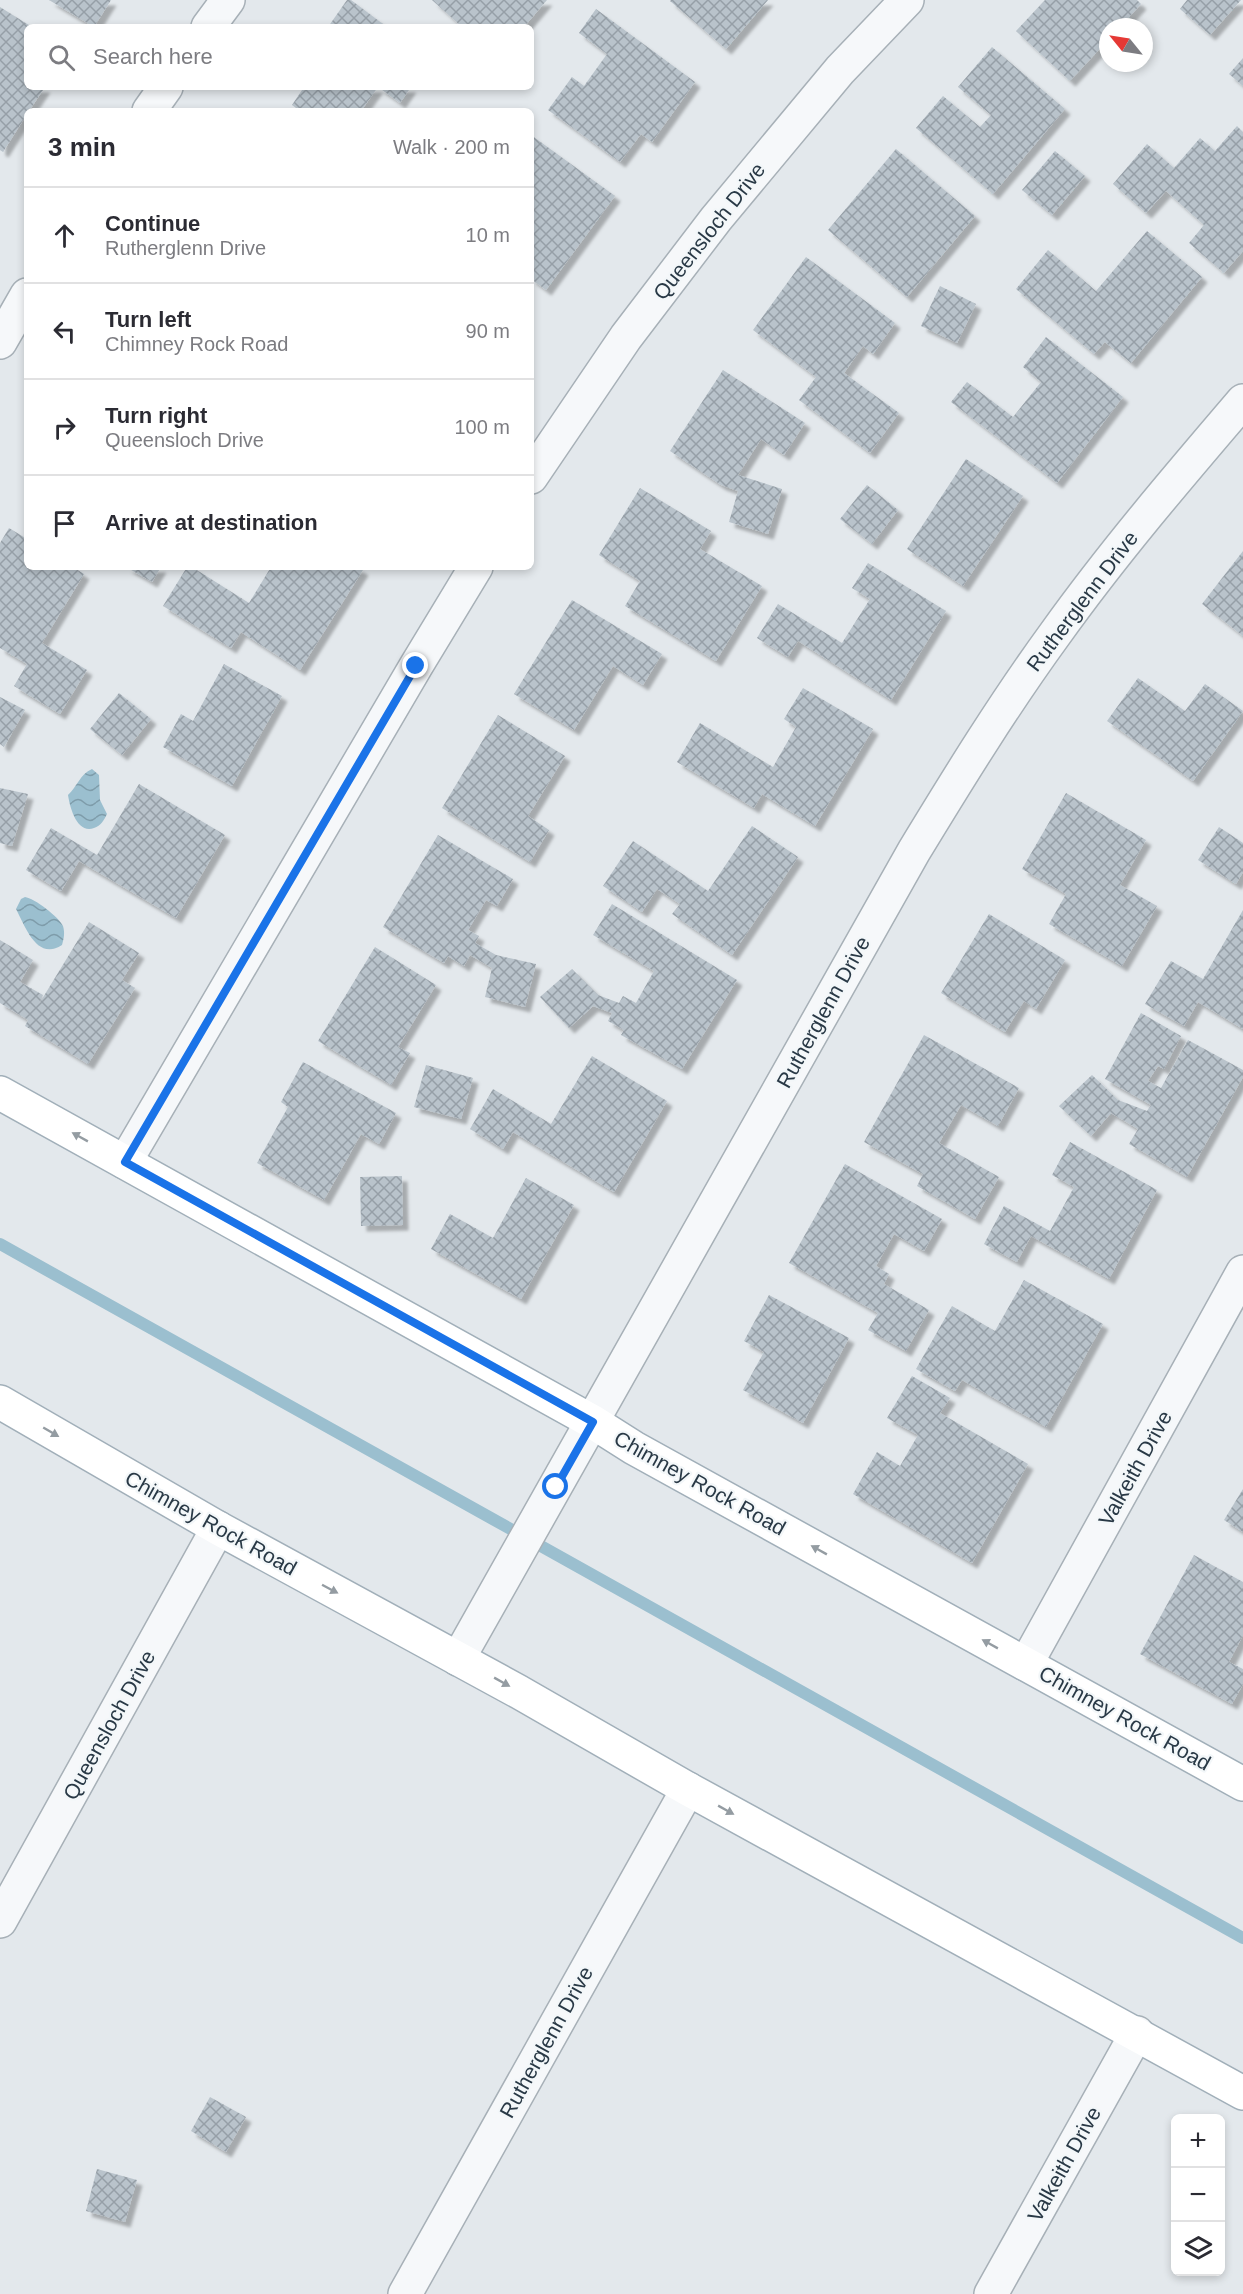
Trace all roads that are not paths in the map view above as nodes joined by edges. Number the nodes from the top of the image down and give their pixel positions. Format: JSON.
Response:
{"nodes":[{"id":1,"x":228,"y":0,"type":"edge"},
{"id":2,"x":907,"y":0,"type":"edge"},
{"id":3,"x":210,"y":24,"type":"edge"},
{"id":4,"x":164,"y":90,"type":"edge"},
{"id":5,"x":151,"y":108,"type":"edge"},
{"id":6,"x":24,"y":300,"type":"edge"},
{"id":7,"x":0,"y":342,"type":"edge"},
{"id":8,"x":1243,"y":401,"type":"edge"},
{"id":9,"x":534,"y":473,"type":"edge"},
{"id":10,"x":474,"y":570,"type":"edge"},
{"id":11,"x":0,"y":1093,"type":"edge"},
{"id":12,"x":125,"y":1162,"type":"junction"},
{"id":13,"x":1243,"y":1272,"type":"edge"},
{"id":14,"x":0,"y":1402,"type":"edge"},
{"id":15,"x":593,"y":1422,"type":"junction"},
{"id":16,"x":218,"y":1528,"type":"junction"},
{"id":17,"x":458,"y":1659,"type":"junction"},
{"id":18,"x":1026,"y":1664,"type":"junction"},
{"id":19,"x":1243,"y":1784,"type":"edge"},
{"id":20,"x":688,"y":1789,"type":"junction"},
{"id":21,"x":0,"y":1921,"type":"edge"},
{"id":22,"x":1137,"y":2033,"type":"junction"},
{"id":23,"x":1243,"y":2093,"type":"edge"},
{"id":24,"x":405,"y":2294,"type":"edge"},
{"id":25,"x":991,"y":2294,"type":"edge"}],
"edges":[{"from":1,"to":3,"type":"street"},
{"from":2,"to":9,"type":"street","name":"Queensloch Drive"},
{"from":4,"to":5,"type":"street"},
{"from":6,"to":7,"type":"street"},
{"from":8,"to":15,"type":"street","name":"Rutherglenn Drive"},
{"from":10,"to":12,"type":"street"},
{"from":12,"to":11,"type":"main road","name":"Chimney Rock Road","one_way":true},
{"from":12,"to":15,"type":"main road","name":"Chimney Rock Road"},
{"from":13,"to":18,"type":"street","name":"Valkeith Drive"},
{"from":14,"to":16,"type":"main road","name":"Chimney Rock Road","one_way":true},
{"from":15,"to":17,"type":"street","name":"Rutherglenn Drive"},
{"from":18,"to":15,"type":"main road","name":"Chimney Rock Road","one_way":true},
{"from":16,"to":17,"type":"main road","name":"Chimney Rock Road","one_way":true},
{"from":16,"to":21,"type":"street","name":"Queensloch Drive"},
{"from":17,"to":20,"type":"main road","name":"Chimney Rock Road","one_way":true},
{"from":18,"to":19,"type":"main road","name":"Chimney Rock Road"},
{"from":20,"to":22,"type":"main road","name":"Chimney Rock Road","one_way":true},
{"from":20,"to":24,"type":"street","name":"Rutherglenn Drive"},
{"from":22,"to":23,"type":"main road","name":"Chimney Rock Road"},
{"from":22,"to":25,"type":"street","name":"Valkeith Drive"}]}
